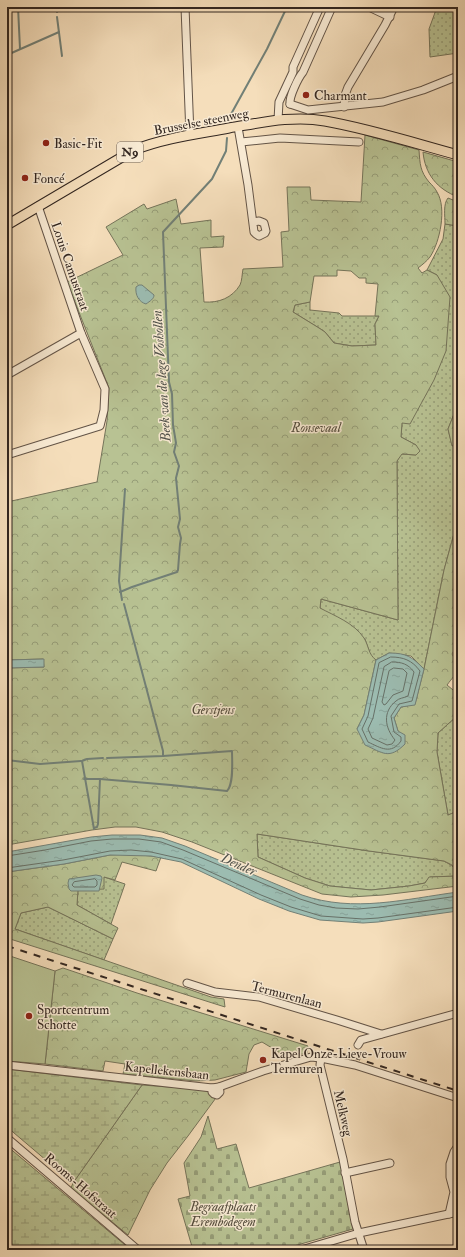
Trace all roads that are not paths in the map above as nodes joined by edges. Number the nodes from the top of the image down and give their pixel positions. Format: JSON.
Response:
{"nodes":[{"id":1,"x":185,"y":7,"type":"edge"},
{"id":2,"x":320,"y":7,"type":"edge"},
{"id":3,"x":332,"y":7,"type":"edge"},
{"id":4,"x":369,"y":7,"type":"edge"},
{"id":5,"x":394,"y":7,"type":"edge"},
{"id":6,"x":390,"y":17,"type":"junction"},
{"id":7,"x":297,"y":74,"type":"junction"},
{"id":8,"x":458,"y":76,"type":"edge"},
{"id":9,"x":290,"y":104,"type":"junction"},
{"id":10,"x":344,"y":107,"type":"junction"},
{"id":11,"x":278,"y":109,"type":"junction"},
{"id":12,"x":327,"y":109,"type":"junction"},
{"id":13,"x":278,"y":120,"type":"junction"},
{"id":14,"x":325,"y":121,"type":"junction"},
{"id":15,"x":238,"y":127,"type":"junction"},
{"id":16,"x":190,"y":135,"type":"junction"},
{"id":17,"x":241,"y":142,"type":"junction"},
{"id":18,"x":359,"y":142,"type":"dead end"},
{"id":19,"x":458,"y":155,"type":"edge"},
{"id":20,"x":38,"y":206,"type":"junction"},
{"id":21,"x":8,"y":222,"type":"edge"},
{"id":22,"x":253,"y":222,"type":"dead end"},
{"id":23,"x":81,"y":333,"type":"junction"},
{"id":24,"x":7,"y":375,"type":"edge"},
{"id":25,"x":7,"y":455,"type":"edge"},
{"id":26,"x":186,"y":983,"type":"dead end"},
{"id":27,"x":458,"y":1013,"type":"edge"},
{"id":28,"x":381,"y":1034,"type":"junction"},
{"id":29,"x":358,"y":1045,"type":"dead end"},
{"id":30,"x":321,"y":1058,"type":"junction"},
{"id":31,"x":7,"y":1065,"type":"edge"},
{"id":32,"x":458,"y":1098,"type":"edge"},
{"id":33,"x":7,"y":1138,"type":"edge"},
{"id":34,"x":458,"y":1146,"type":"edge"},
{"id":35,"x":390,"y":1163,"type":"dead end"},
{"id":36,"x":345,"y":1173,"type":"junction"},
{"id":37,"x":454,"y":1192,"type":"junction"},
{"id":38,"x":458,"y":1200,"type":"edge"},
{"id":39,"x":458,"y":1212,"type":"edge"},
{"id":40,"x":449,"y":1214,"type":"junction"},
{"id":41,"x":359,"y":1233,"type":"junction"},
{"id":42,"x":138,"y":1250,"type":"edge"},
{"id":43,"x":301,"y":1250,"type":"edge"},
{"id":44,"x":364,"y":1250,"type":"edge"}],
"edges":[{"from":1,"to":16,"type":"street"},
{"from":2,"to":7,"type":"street"},
{"from":3,"to":7,"type":"street"},
{"from":4,"to":6,"type":"street"},
{"from":5,"to":6,"type":"street"},
{"from":6,"to":10,"type":"street"},
{"from":7,"to":9,"type":"street"},
{"from":7,"to":11,"type":"street"},
{"from":8,"to":10,"type":"street"},
{"from":9,"to":11,"type":"street"},
{"from":9,"to":12,"type":"street"},
{"from":10,"to":12,"type":"street"},
{"from":11,"to":13,"type":"street"},
{"from":12,"to":14,"type":"street"},
{"from":13,"to":14,"type":"main road","name":"Brusselse steenweg","number":"N9"},
{"from":13,"to":15,"type":"main road","name":"Brusselse steenweg","number":"N9"},
{"from":14,"to":19,"type":"main road","name":"Brusselse steenweg","number":"N9"},
{"from":15,"to":16,"type":"main road","name":"Brusselse steenweg","number":"N9"},
{"from":15,"to":17,"type":"street"},
{"from":16,"to":20,"type":"main road","name":"Brusselse steenweg","number":"N9"},
{"from":17,"to":18,"type":"street"},
{"from":17,"to":22,"type":"street"},
{"from":20,"to":21,"type":"main road","name":"Brusselse steenweg","number":"N9"},
{"from":20,"to":23,"type":"street","name":"Louis Camustraat"},
{"from":23,"to":24,"type":"street"},
{"from":23,"to":25,"type":"street","name":"Louis Camustraat"},
{"from":26,"to":28,"type":"street","name":"Termurenlaan"},
{"from":27,"to":28,"type":"street"},
{"from":28,"to":29,"type":"street"},
{"from":30,"to":31,"type":"street","name":"Kapellekensbaan"},
{"from":30,"to":32,"type":"street","name":"Kapellekensbaan"},
{"from":30,"to":36,"type":"street","name":"Melkweg"},
{"from":33,"to":42,"type":"street","name":"Rooms-Hofstraat"},
{"from":34,"to":37,"type":"street"},
{"from":35,"to":36,"type":"street"},
{"from":36,"to":41,"type":"street","name":"Melkweg"},
{"from":37,"to":38,"type":"street"},
{"from":37,"to":40,"type":"street"},
{"from":39,"to":40,"type":"street"},
{"from":40,"to":41,"type":"street"},
{"from":41,"to":43,"type":"street"},
{"from":41,"to":44,"type":"street","name":"Melkweg"}]}
